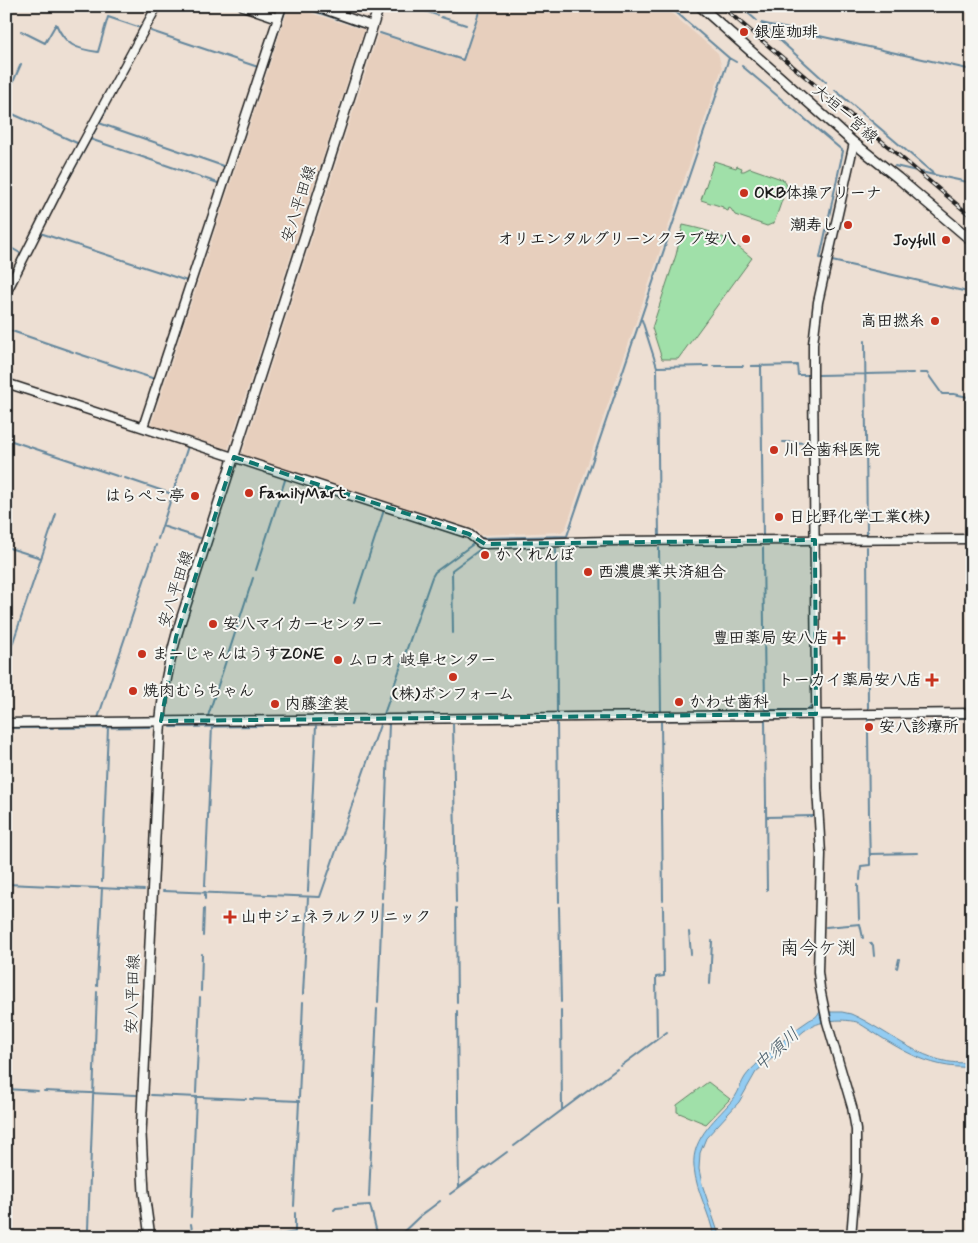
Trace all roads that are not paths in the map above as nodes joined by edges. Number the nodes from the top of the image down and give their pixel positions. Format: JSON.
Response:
{"nodes":[{"id":1,"x":157,"y":6,"type":"edge"},
{"id":2,"x":243,"y":6,"type":"edge"},
{"id":3,"x":282,"y":6,"type":"edge"},
{"id":4,"x":315,"y":6,"type":"edge"},
{"id":5,"x":379,"y":6,"type":"edge"},
{"id":6,"x":700,"y":6,"type":"edge"},
{"id":7,"x":278,"y":18,"type":"junction"},
{"id":8,"x":372,"y":26,"type":"junction"},
{"id":9,"x":854,"y":143,"type":"junction"},
{"id":10,"x":972,"y":241,"type":"edge"},
{"id":11,"x":6,"y":293,"type":"edge"},
{"id":12,"x":6,"y":383,"type":"edge"},
{"id":13,"x":143,"y":427,"type":"junction"},
{"id":14,"x":234,"y":457,"type":"junction"},
{"id":15,"x":972,"y":539,"type":"edge"},
{"id":16,"x":815,"y":540,"type":"junction"},
{"id":17,"x":972,"y":713,"type":"edge"},
{"id":18,"x":816,"y":714,"type":"junction"},
{"id":19,"x":161,"y":721,"type":"junction"},
{"id":20,"x":6,"y":723,"type":"edge"},
{"id":21,"x":150,"y":1237,"type":"edge"},
{"id":22,"x":851,"y":1237,"type":"edge"}],
"edges":[{"from":1,"to":11,"type":"street"},
{"from":2,"to":7,"type":"street"},
{"from":3,"to":7,"type":"street"},
{"from":4,"to":8,"type":"street"},
{"from":5,"to":8,"type":"main road","name":"安八平田線"},
{"from":6,"to":9,"type":"main road","name":"大垣一宮線"},
{"from":7,"to":13,"type":"street"},
{"from":8,"to":14,"type":"main road","name":"安八平田線"},
{"from":9,"to":10,"type":"main road","name":"大垣一宮線"},
{"from":9,"to":16,"type":"street"},
{"from":12,"to":13,"type":"street"},
{"from":13,"to":14,"type":"street"},
{"from":14,"to":16,"type":"street"},
{"from":14,"to":19,"type":"main road","name":"安八平田線"},
{"from":15,"to":16,"type":"street"},
{"from":16,"to":18,"type":"street"},
{"from":17,"to":18,"type":"street"},
{"from":18,"to":19,"type":"street"},
{"from":18,"to":22,"type":"street"},
{"from":19,"to":20,"type":"street"},
{"from":19,"to":21,"type":"main road","name":"安八平田線"}]}
